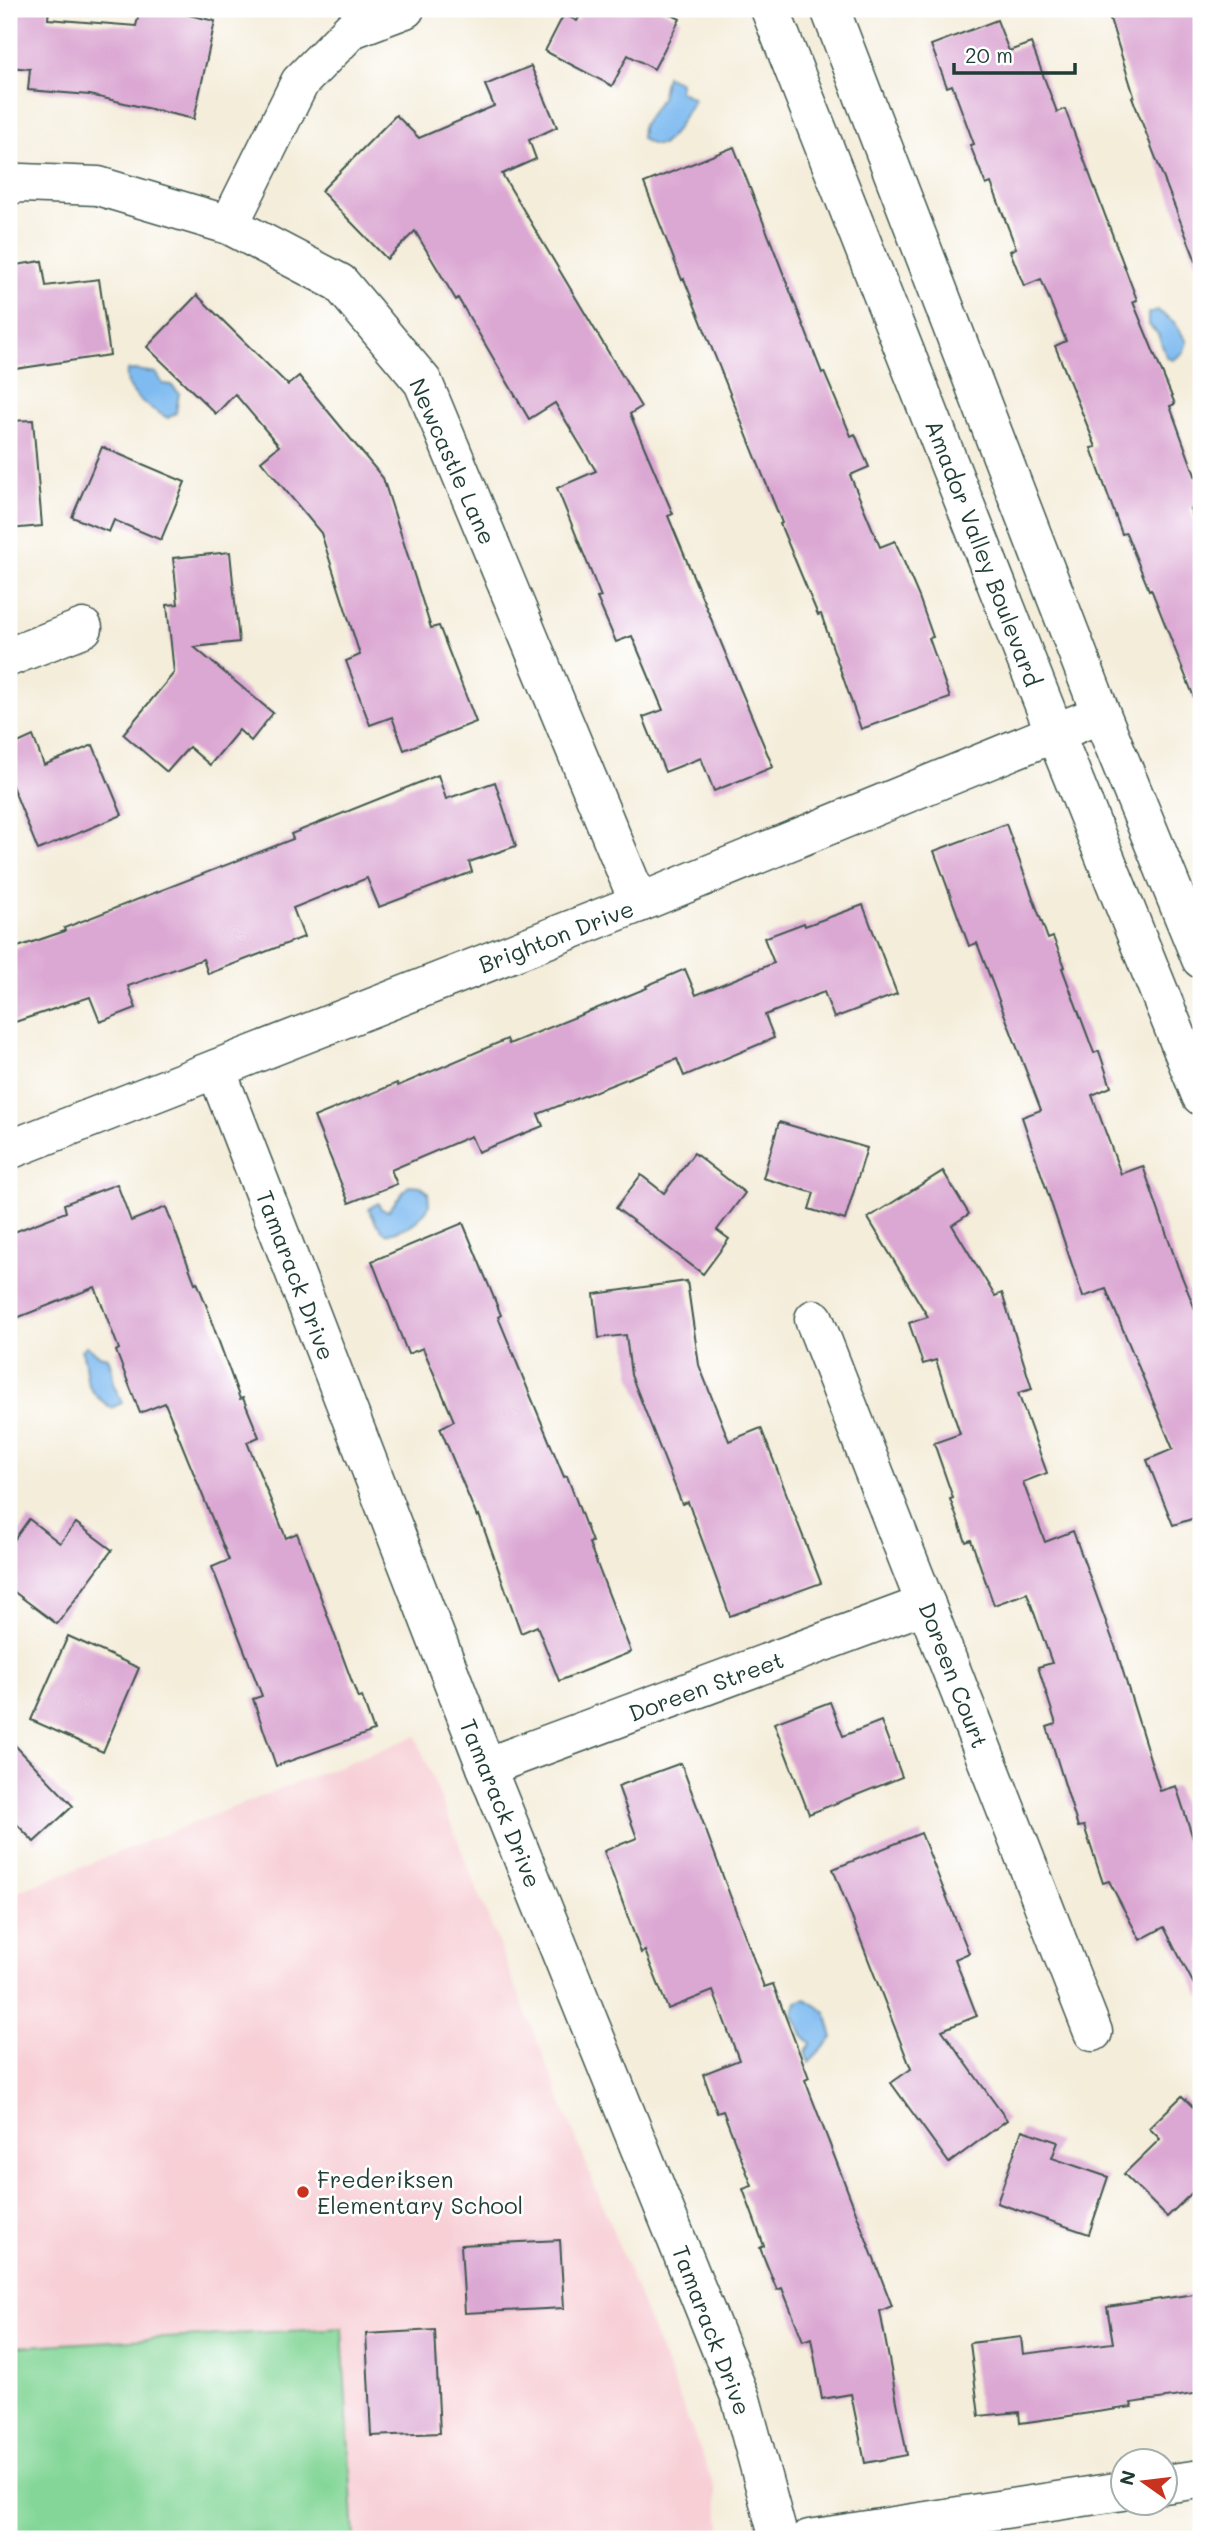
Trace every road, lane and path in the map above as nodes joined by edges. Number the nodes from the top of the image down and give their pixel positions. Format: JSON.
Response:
{"nodes":[{"id":1,"x":405,"y":9,"type":"edge"},
{"id":2,"x":770,"y":9,"type":"edge"},
{"id":3,"x":830,"y":9,"type":"edge"},
{"id":4,"x":9,"y":185,"type":"edge"},
{"id":5,"x":229,"y":225,"type":"junction"},
{"id":6,"x":83,"y":628,"type":"dead end"},
{"id":7,"x":9,"y":657,"type":"edge"},
{"id":8,"x":1101,"y":714,"type":"junction"},
{"id":9,"x":1055,"y":733,"type":"junction"},
{"id":10,"x":639,"y":904,"type":"junction"},
{"id":11,"x":1201,"y":959,"type":"edge"},
{"id":12,"x":1201,"y":982,"type":"edge"},
{"id":13,"x":216,"y":1069,"type":"junction"},
{"id":14,"x":1201,"y":1096,"type":"edge"},
{"id":15,"x":9,"y":1150,"type":"edge"},
{"id":16,"x":814,"y":1319,"type":"dead end"},
{"id":17,"x":926,"y":1604,"type":"junction"},
{"id":18,"x":486,"y":1767,"type":"junction"},
{"id":19,"x":1093,"y":2032,"type":"dead end"},
{"id":20,"x":1201,"y":2479,"type":"edge"},
{"id":21,"x":1178,"y":2482,"type":"edge"},
{"id":22,"x":1108,"y":2493,"type":"edge"},
{"id":23,"x":779,"y":2539,"type":"edge"},
{"id":24,"x":809,"y":2539,"type":"edge"}],
"edges":[{"from":1,"to":5,"type":"street"},
{"from":2,"to":9,"type":"street","name":"Amador Valley Boulevard"},
{"from":3,"to":8,"type":"street"},
{"from":4,"to":5,"type":"street","name":"Newcastle Lane"},
{"from":5,"to":10,"type":"street","name":"Newcastle Lane"},
{"from":6,"to":7,"type":"street"},
{"from":8,"to":9,"type":"street","name":"Brighton Drive"},
{"from":8,"to":11,"type":"street"},
{"from":9,"to":10,"type":"street","name":"Brighton Drive"},
{"from":9,"to":12,"type":"street"},
{"from":9,"to":14,"type":"street","name":"Amador Valley Boulevard"},
{"from":10,"to":13,"type":"street","name":"Brighton Drive"},
{"from":13,"to":15,"type":"street","name":"Brighton Drive"},
{"from":13,"to":18,"type":"street","name":"Tamarack Drive"},
{"from":16,"to":17,"type":"street","name":"Doreen Court"},
{"from":17,"to":18,"type":"street","name":"Doreen Street"},
{"from":17,"to":19,"type":"street","name":"Doreen Court"},
{"from":18,"to":23,"type":"street","name":"Tamarack Drive"},
{"from":20,"to":21,"type":"street"},
{"from":22,"to":24,"type":"street"}]}
